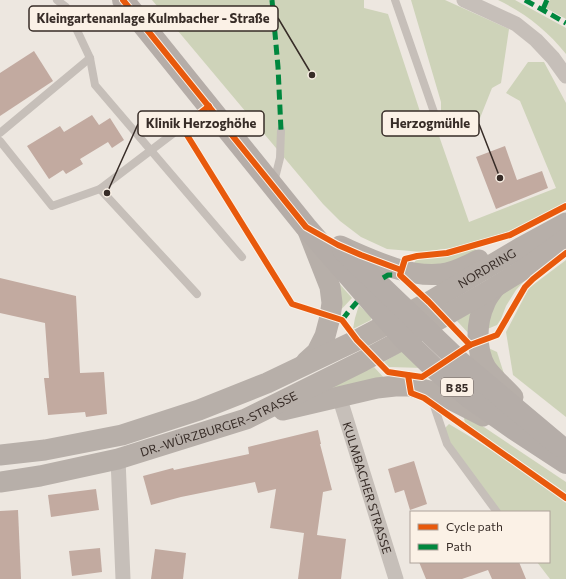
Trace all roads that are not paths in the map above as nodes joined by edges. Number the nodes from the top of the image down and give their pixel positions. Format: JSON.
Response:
{"nodes":[{"id":1,"x":57,"y":0,"type":"edge"},
{"id":2,"x":123,"y":0,"type":"edge"},
{"id":3,"x":395,"y":0,"type":"edge"},
{"id":4,"x":464,"y":0,"type":"edge"},
{"id":5,"x":90,"y":58,"type":"junction"},
{"id":6,"x":566,"y":76,"type":"edge"},
{"id":7,"x":209,"y":106,"type":"junction"},
{"id":8,"x":436,"y":118,"type":"dead end"},
{"id":9,"x":281,"y":130,"type":"dead end"},
{"id":10,"x":0,"y":133,"type":"edge"},
{"id":11,"x":0,"y":141,"type":"edge"},
{"id":12,"x":150,"y":150,"type":"junction"},
{"id":13,"x":273,"y":185,"type":"junction"},
{"id":14,"x":100,"y":189,"type":"junction"},
{"id":15,"x":566,"y":223,"type":"edge"},
{"id":16,"x":306,"y":227,"type":"junction"},
{"id":17,"x":566,"y":239,"type":"edge"},
{"id":18,"x":338,"y":245,"type":"junction"},
{"id":19,"x":520,"y":248,"type":"junction"},
{"id":20,"x":242,"y":257,"type":"dead end"},
{"id":21,"x":495,"y":287,"type":"junction"},
{"id":22,"x":197,"y":294,"type":"dead end"},
{"id":23,"x":408,"y":313,"type":"junction"},
{"id":24,"x":389,"y":323,"type":"junction"},
{"id":25,"x":424,"y":328,"type":"junction"},
{"id":26,"x":404,"y":339,"type":"junction"},
{"id":27,"x":304,"y":365,"type":"junction"},
{"id":28,"x":428,"y":390,"type":"junction"},
{"id":29,"x":339,"y":396,"type":"junction"},
{"id":30,"x":246,"y":419,"type":"junction"},
{"id":31,"x":519,"y":423,"type":"junction"},
{"id":32,"x":566,"y":451,"type":"edge"},
{"id":33,"x":0,"y":455,"type":"edge"},
{"id":34,"x":118,"y":459,"type":"junction"},
{"id":35,"x":566,"y":463,"type":"edge"},
{"id":36,"x":0,"y":482,"type":"edge"},
{"id":37,"x":496,"y":511,"type":"edge"},
{"id":38,"x":123,"y":579,"type":"edge"},
{"id":39,"x":396,"y":579,"type":"edge"}],
"edges":[{"from":1,"to":5,"type":"lane"},
{"from":2,"to":7,"type":"main road","number":"B 85"},
{"from":3,"to":8,"type":"lane"},
{"from":4,"to":6,"type":"street"},
{"from":5,"to":10,"type":"lane"},
{"from":5,"to":12,"type":"lane"},
{"from":7,"to":12,"type":"lane"},
{"from":7,"to":13,"type":"main road","number":"B 85"},
{"from":9,"to":13,"type":"lane"},
{"from":11,"to":14,"type":"lane"},
{"from":12,"to":14,"type":"lane"},
{"from":12,"to":20,"type":"lane"},
{"from":13,"to":16,"type":"main road","number":"B 85"},
{"from":14,"to":22,"type":"lane"},
{"from":15,"to":19,"type":"main road","name":"NORDRING"},
{"from":16,"to":18,"type":"main road","number":"B 85"},
{"from":16,"to":24,"type":"main road","number":"B 85"},
{"from":16,"to":27,"type":"main road"},
{"from":17,"to":21,"type":"main road","name":"NORDRING"},
{"from":18,"to":19,"type":"main road"},
{"from":18,"to":23,"type":"main road","number":"B 85"},
{"from":19,"to":23,"type":"main road","name":"NORDRING"},
{"from":21,"to":25,"type":"main road","name":"NORDRING"},
{"from":21,"to":31,"type":"main road"},
{"from":23,"to":24,"type":"main road","name":"DR.-WÜRZBURGER-STRASSE"},
{"from":23,"to":25,"type":"main road","number":"B 85"},
{"from":24,"to":26,"type":"main road","number":"B 85"},
{"from":24,"to":27,"type":"main road","name":"DR.-WÜRZBURGER-STRASSE"},
{"from":25,"to":26,"type":"main road","name":"DR.-WÜRZBURGER-STRASSE"},
{"from":25,"to":31,"type":"main road","number":"B 85"},
{"from":26,"to":30,"type":"main road","name":"DR.-WÜRZBURGER-STRASSE"},
{"from":26,"to":31,"type":"main road","number":"B 85"},
{"from":27,"to":33,"type":"main road","name":"DR.-WÜRZBURGER-STRASSE"},
{"from":28,"to":29,"type":"main road"},
{"from":28,"to":31,"type":"main road"},
{"from":28,"to":37,"type":"lane"},
{"from":29,"to":30,"type":"main road"},
{"from":29,"to":39,"type":"street","name":"KULMBACHER STRASSE"},
{"from":30,"to":34,"type":"main road","name":"DR.-WÜRZBURGER-STRASSE"},
{"from":31,"to":32,"type":"main road","number":"B 85"},
{"from":31,"to":35,"type":"main road","number":"B 85"},
{"from":34,"to":36,"type":"main road","name":"DR.-WÜRZBURGER-STRASSE"},
{"from":34,"to":38,"type":"street"}]}
